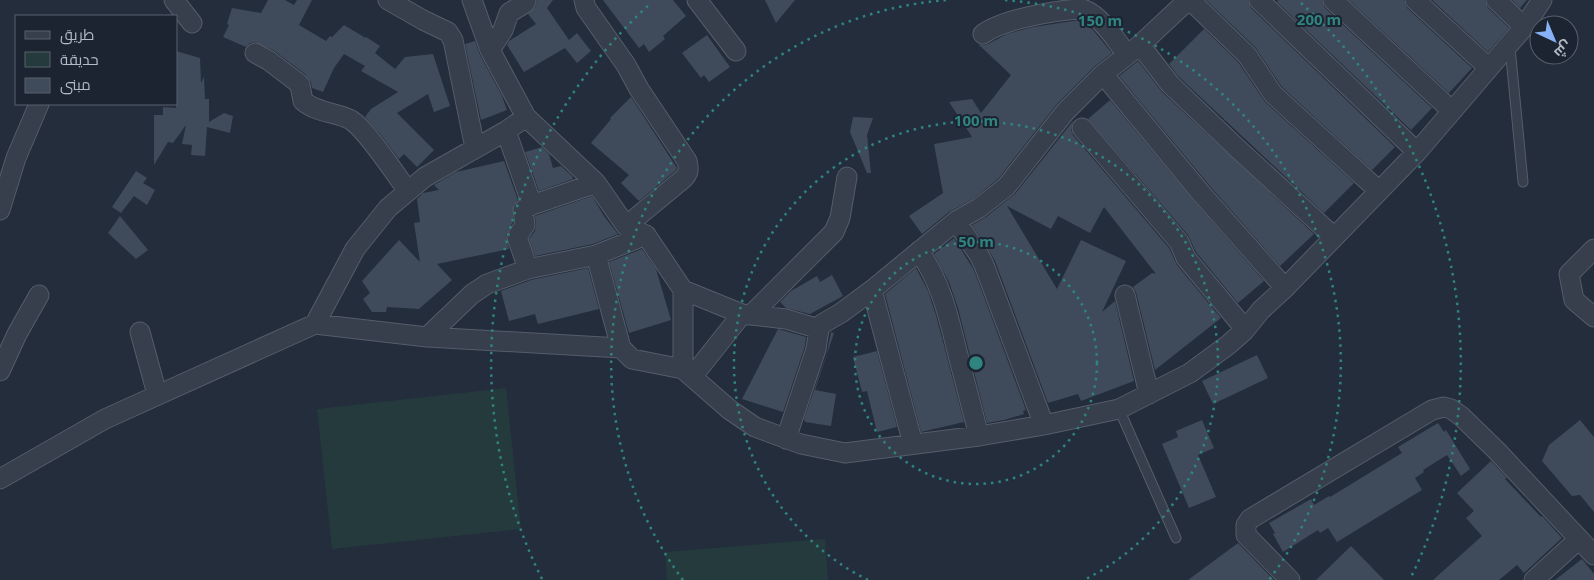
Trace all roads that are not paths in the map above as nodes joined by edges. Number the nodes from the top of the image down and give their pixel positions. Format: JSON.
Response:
{"nodes":[{"id":1,"x":174,"y":0,"type":"edge"},
{"id":2,"x":388,"y":0,"type":"edge"},
{"id":3,"x":472,"y":0,"type":"edge"},
{"id":4,"x":526,"y":0,"type":"edge"},
{"id":5,"x":584,"y":0,"type":"edge"},
{"id":6,"x":696,"y":0,"type":"edge"},
{"id":7,"x":1189,"y":0,"type":"edge"},
{"id":8,"x":1259,"y":0,"type":"edge"},
{"id":9,"x":1333,"y":0,"type":"edge"},
{"id":10,"x":1415,"y":0,"type":"edge"},
{"id":11,"x":1496,"y":0,"type":"edge"},
{"id":12,"x":1542,"y":0,"type":"edge"},
{"id":13,"x":192,"y":23,"type":"dead end"},
{"id":14,"x":1524,"y":27,"type":"junction"},
{"id":15,"x":983,"y":34,"type":"dead end"},
{"id":16,"x":1509,"y":44,"type":"junction"},
{"id":17,"x":490,"y":50,"type":"junction"},
{"id":18,"x":1134,"y":50,"type":"junction"},
{"id":19,"x":736,"y":51,"type":"dead end"},
{"id":20,"x":255,"y":53,"type":"dead end"},
{"id":21,"x":1489,"y":68,"type":"junction"},
{"id":22,"x":1103,"y":74,"type":"junction"},
{"id":23,"x":39,"y":105,"type":"edge"},
{"id":24,"x":1452,"y":111,"type":"junction"},
{"id":25,"x":526,"y":117,"type":"junction"},
{"id":26,"x":1082,"y":128,"type":"dead end"},
{"id":27,"x":506,"y":131,"type":"junction"},
{"id":28,"x":476,"y":148,"type":"junction"},
{"id":29,"x":1417,"y":152,"type":"junction"},
{"id":30,"x":847,"y":177,"type":"dead end"},
{"id":31,"x":1523,"y":182,"type":"dead end"},
{"id":32,"x":596,"y":184,"type":"junction"},
{"id":33,"x":408,"y":191,"type":"junction"},
{"id":34,"x":1379,"y":191,"type":"junction"},
{"id":35,"x":532,"y":205,"type":"junction"},
{"id":36,"x":0,"y":210,"type":"edge"},
{"id":37,"x":956,"y":221,"type":"junction"},
{"id":38,"x":626,"y":226,"type":"junction"},
{"id":39,"x":646,"y":235,"type":"junction"},
{"id":40,"x":1334,"y":237,"type":"junction"},
{"id":41,"x":1594,"y":249,"type":"edge"},
{"id":42,"x":918,"y":251,"type":"junction"},
{"id":43,"x":596,"y":255,"type":"junction"},
{"id":44,"x":528,"y":270,"type":"junction"},
{"id":45,"x":1285,"y":288,"type":"junction"},
{"id":46,"x":683,"y":290,"type":"junction"},
{"id":47,"x":872,"y":290,"type":"junction"},
{"id":48,"x":39,"y":295,"type":"dead end"},
{"id":49,"x":1125,"y":295,"type":"dead end"},
{"id":50,"x":747,"y":314,"type":"junction"},
{"id":51,"x":1594,"y":317,"type":"edge"},
{"id":52,"x":315,"y":324,"type":"junction"},
{"id":53,"x":819,"y":329,"type":"junction"},
{"id":54,"x":1245,"y":329,"type":"junction"},
{"id":55,"x":140,"y":332,"type":"dead end"},
{"id":56,"x":427,"y":337,"type":"junction"},
{"id":57,"x":621,"y":348,"type":"junction"},
{"id":58,"x":0,"y":371,"type":"edge"},
{"id":59,"x":687,"y":373,"type":"junction"},
{"id":60,"x":157,"y":394,"type":"junction"},
{"id":61,"x":1149,"y":394,"type":"junction"},
{"id":62,"x":1119,"y":409,"type":"junction"},
{"id":63,"x":1044,"y":425,"type":"junction"},
{"id":64,"x":979,"y":436,"type":"junction"},
{"id":65,"x":786,"y":439,"type":"junction"},
{"id":66,"x":913,"y":444,"type":"junction"},
{"id":67,"x":0,"y":479,"type":"edge"},
{"id":68,"x":1176,"y":538,"type":"dead end"},
{"id":69,"x":1579,"y":539,"type":"junction"},
{"id":70,"x":1594,"y":555,"type":"edge"},
{"id":71,"x":1290,"y":580,"type":"edge"},
{"id":72,"x":1534,"y":580,"type":"edge"}],
"edges":[{"from":1,"to":13,"type":"street"},
{"from":2,"to":28,"type":"street"},
{"from":3,"to":17,"type":"street"},
{"from":4,"to":17,"type":"street"},
{"from":5,"to":38,"type":"street"},
{"from":6,"to":19,"type":"street"},
{"from":7,"to":18,"type":"street"},
{"from":7,"to":34,"type":"street"},
{"from":8,"to":29,"type":"street"},
{"from":9,"to":24,"type":"street"},
{"from":10,"to":21,"type":"street"},
{"from":11,"to":14,"type":"street"},
{"from":12,"to":14,"type":"street"},
{"from":14,"to":16,"type":"street"},
{"from":15,"to":18,"type":"street"},
{"from":16,"to":21,"type":"street"},
{"from":16,"to":31,"type":"lane"},
{"from":17,"to":25,"type":"street"},
{"from":18,"to":22,"type":"street"},
{"from":18,"to":40,"type":"street"},
{"from":20,"to":33,"type":"street"},
{"from":21,"to":24,"type":"street"},
{"from":22,"to":37,"type":"street"},
{"from":22,"to":45,"type":"street"},
{"from":23,"to":36,"type":"street"},
{"from":24,"to":29,"type":"street"},
{"from":25,"to":27,"type":"street"},
{"from":25,"to":32,"type":"street"},
{"from":26,"to":54,"type":"street"},
{"from":27,"to":28,"type":"street"},
{"from":27,"to":35,"type":"street"},
{"from":28,"to":33,"type":"street"},
{"from":29,"to":34,"type":"street"},
{"from":30,"to":50,"type":"street"},
{"from":32,"to":35,"type":"street"},
{"from":32,"to":38,"type":"street"},
{"from":33,"to":52,"type":"street"},
{"from":34,"to":40,"type":"street"},
{"from":35,"to":44,"type":"street"},
{"from":37,"to":42,"type":"street"},
{"from":37,"to":63,"type":"street"},
{"from":38,"to":39,"type":"street"},
{"from":39,"to":43,"type":"street"},
{"from":39,"to":46,"type":"street"},
{"from":40,"to":45,"type":"street"},
{"from":41,"to":51,"type":"street"},
{"from":42,"to":47,"type":"street"},
{"from":42,"to":64,"type":"street"},
{"from":43,"to":44,"type":"street"},
{"from":43,"to":57,"type":"street"},
{"from":44,"to":56,"type":"street"},
{"from":45,"to":54,"type":"street"},
{"from":46,"to":50,"type":"street"},
{"from":46,"to":59,"type":"street"},
{"from":47,"to":53,"type":"street"},
{"from":47,"to":66,"type":"street"},
{"from":48,"to":58,"type":"street"},
{"from":49,"to":61,"type":"street"},
{"from":50,"to":53,"type":"street"},
{"from":50,"to":59,"type":"street"},
{"from":52,"to":56,"type":"street"},
{"from":52,"to":60,"type":"street"},
{"from":53,"to":65,"type":"street"},
{"from":54,"to":61,"type":"street"},
{"from":55,"to":60,"type":"street"},
{"from":56,"to":57,"type":"street"},
{"from":57,"to":59,"type":"street"},
{"from":59,"to":65,"type":"street"},
{"from":60,"to":67,"type":"street"},
{"from":61,"to":62,"type":"street"},
{"from":62,"to":63,"type":"street"},
{"from":62,"to":68,"type":"lane"},
{"from":63,"to":64,"type":"street"},
{"from":64,"to":66,"type":"street"},
{"from":65,"to":66,"type":"street"},
{"from":69,"to":70,"type":"street"},
{"from":69,"to":71,"type":"street"},
{"from":69,"to":72,"type":"street"}]}
